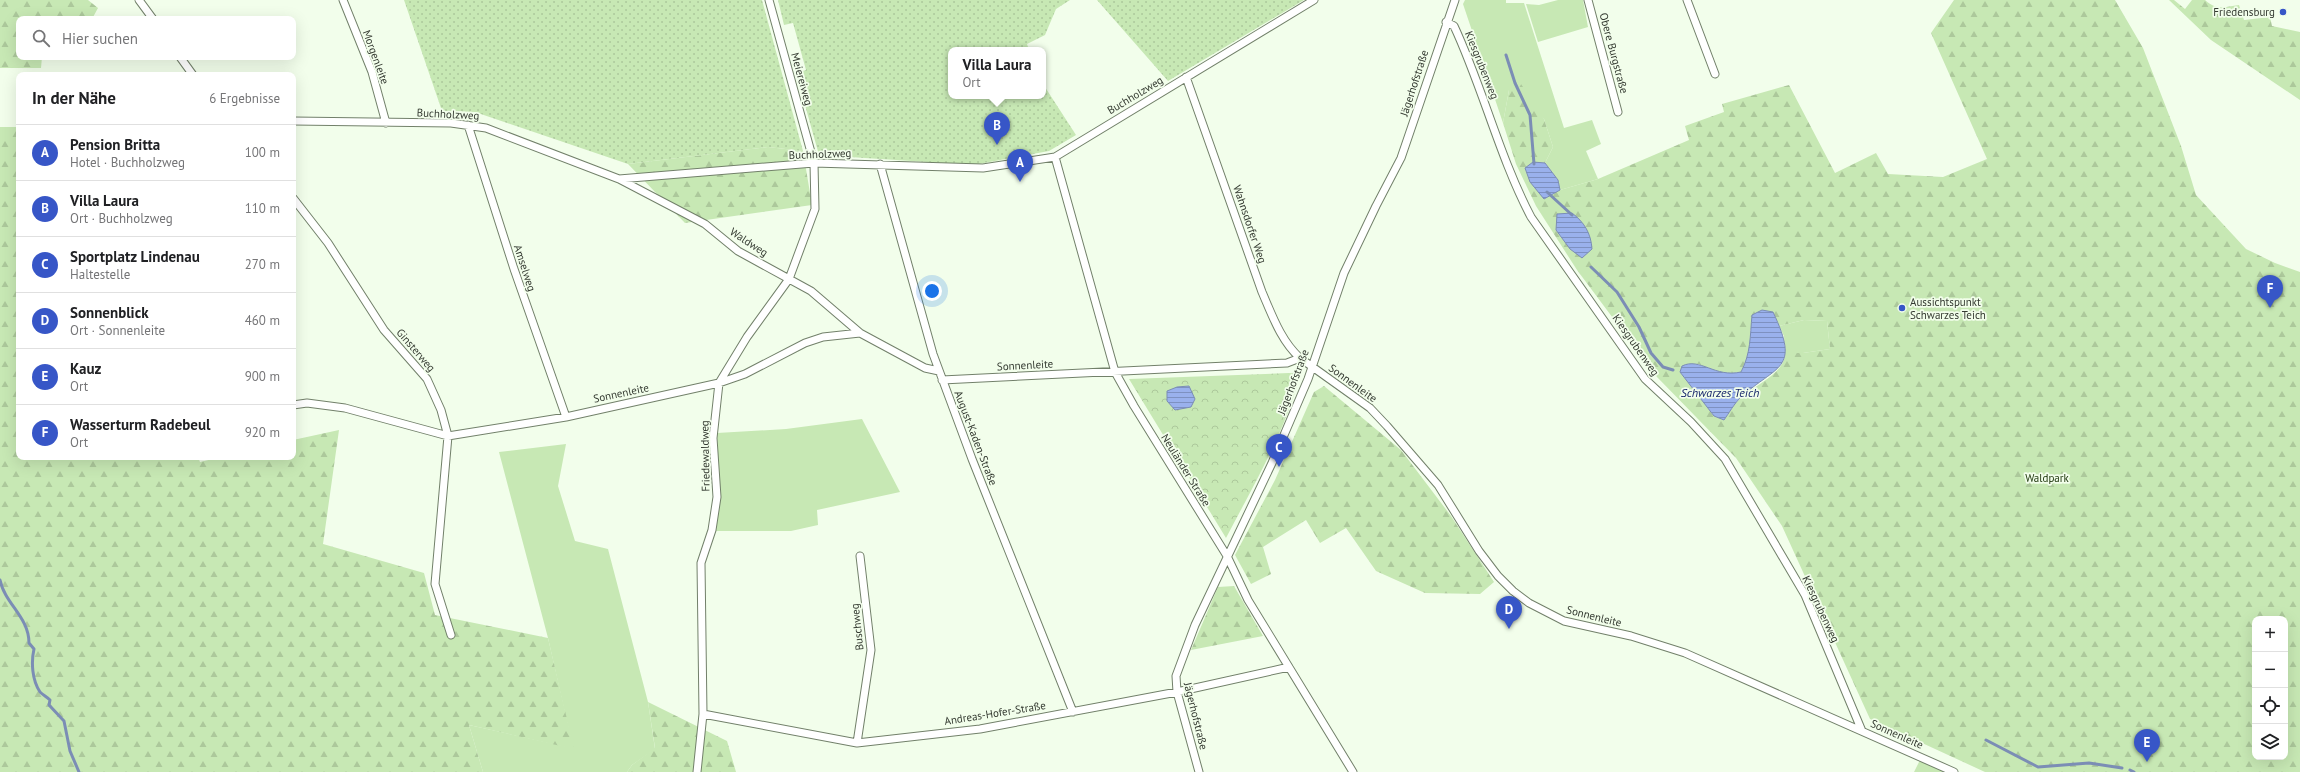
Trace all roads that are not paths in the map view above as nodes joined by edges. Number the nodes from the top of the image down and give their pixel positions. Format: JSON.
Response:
{"nodes":[{"id":1,"x":139,"y":0,"type":"edge"},
{"id":2,"x":343,"y":0,"type":"edge"},
{"id":3,"x":769,"y":0,"type":"edge"},
{"id":4,"x":1314,"y":0,"type":"edge"},
{"id":5,"x":1455,"y":0,"type":"edge"},
{"id":6,"x":1588,"y":0,"type":"edge"},
{"id":7,"x":1687,"y":0,"type":"edge"},
{"id":8,"x":151,"y":16,"type":"edge"},
{"id":9,"x":1446,"y":22,"type":"junction"},
{"id":10,"x":182,"y":60,"type":"edge"},
{"id":11,"x":191,"y":72,"type":"edge"},
{"id":12,"x":1715,"y":74,"type":"dead end"},
{"id":13,"x":1186,"y":77,"type":"junction"},
{"id":14,"x":1618,"y":112,"type":"dead end"},
{"id":15,"x":296,"y":121,"type":"edge"},
{"id":16,"x":386,"y":123,"type":"junction"},
{"id":17,"x":468,"y":124,"type":"junction"},
{"id":18,"x":1055,"y":157,"type":"junction"},
{"id":19,"x":814,"y":163,"type":"junction"},
{"id":20,"x":880,"y":164,"type":"junction"},
{"id":21,"x":619,"y":179,"type":"junction"},
{"id":22,"x":296,"y":202,"type":"edge"},
{"id":23,"x":789,"y":279,"type":"junction"},
{"id":24,"x":860,"y":333,"type":"junction"},
{"id":25,"x":1300,"y":358,"type":"junction"},
{"id":26,"x":1311,"y":366,"type":"junction"},
{"id":27,"x":939,"y":371,"type":"junction"},
{"id":28,"x":1116,"y":372,"type":"junction"},
{"id":29,"x":942,"y":380,"type":"junction"},
{"id":30,"x":720,"y":383,"type":"junction"},
{"id":31,"x":296,"y":405,"type":"edge"},
{"id":32,"x":566,"y":417,"type":"junction"},
{"id":33,"x":448,"y":436,"type":"junction"},
{"id":34,"x":860,"y":556,"type":"dead end"},
{"id":35,"x":1227,"y":556,"type":"junction"},
{"id":36,"x":451,"y":635,"type":"dead end"},
{"id":37,"x":1289,"y":667,"type":"junction"},
{"id":38,"x":1178,"y":692,"type":"junction"},
{"id":39,"x":1073,"y":712,"type":"junction"},
{"id":40,"x":703,"y":714,"type":"junction"},
{"id":41,"x":1862,"y":731,"type":"junction"},
{"id":42,"x":857,"y":743,"type":"junction"},
{"id":43,"x":697,"y":772,"type":"edge"},
{"id":44,"x":1199,"y":772,"type":"edge"},
{"id":45,"x":1353,"y":772,"type":"edge"},
{"id":46,"x":1954,"y":772,"type":"edge"}],
"edges":[{"from":1,"to":8,"type":"street"},
{"from":2,"to":16,"type":"street","name":"Morgenleite"},
{"from":3,"to":19,"type":"street","name":"Meiereiweg"},
{"from":4,"to":13,"type":"street","name":"Buchholzweg"},
{"from":5,"to":9,"type":"street","name":"Jägerhofstraße"},
{"from":6,"to":14,"type":"street","name":"Obere Burgstraße"},
{"from":7,"to":12,"type":"street"},
{"from":9,"to":26,"type":"street","name":"Jägerhofstraße"},
{"from":9,"to":41,"type":"street","name":"Kiesgrubenweg"},
{"from":10,"to":11,"type":"street"},
{"from":13,"to":18,"type":"street","name":"Buchholzweg"},
{"from":13,"to":25,"type":"street","name":"Wahnsdorfer Weg"},
{"from":15,"to":16,"type":"street","name":"Buchholzweg"},
{"from":16,"to":17,"type":"street","name":"Buchholzweg"},
{"from":17,"to":21,"type":"street","name":"Buchholzweg"},
{"from":17,"to":32,"type":"street","name":"Amselweg"},
{"from":18,"to":20,"type":"street","name":"Buchholzweg"},
{"from":18,"to":28,"type":"street","name":"Neuländer Straße"},
{"from":19,"to":20,"type":"street","name":"Buchholzweg"},
{"from":19,"to":21,"type":"street","name":"Buchholzweg"},
{"from":19,"to":23,"type":"street","name":"Friedewaldweg"},
{"from":20,"to":27,"type":"street","name":"August-Kaden-Straße"},
{"from":21,"to":23,"type":"street","name":"Waldweg"},
{"from":22,"to":33,"type":"street","name":"Ginsterweg"},
{"from":23,"to":24,"type":"street","name":"Waldweg"},
{"from":23,"to":30,"type":"street","name":"Friedewaldweg"},
{"from":24,"to":27,"type":"street"},
{"from":24,"to":30,"type":"street","name":"Sonnenleite"},
{"from":25,"to":26,"type":"street","name":"Wahnsdorfer Weg"},
{"from":25,"to":28,"type":"street","name":"Sonnenleite"},
{"from":26,"to":35,"type":"street","name":"Jägerhofstraße"},
{"from":26,"to":41,"type":"street","name":"Sonnenleite"},
{"from":27,"to":29,"type":"street","name":"August-Kaden-Straße"},
{"from":28,"to":29,"type":"street","name":"Sonnenleite"},
{"from":28,"to":35,"type":"street","name":"Neuländer Straße"},
{"from":29,"to":39,"type":"street","name":"August-Kaden-Straße"},
{"from":30,"to":32,"type":"street","name":"Sonnenleite"},
{"from":30,"to":40,"type":"street","name":"Friedewaldweg"},
{"from":31,"to":33,"type":"street","name":"Sonnenleite"},
{"from":32,"to":33,"type":"street","name":"Sonnenleite"},
{"from":33,"to":36,"type":"street","name":"Ginsterweg"},
{"from":34,"to":42,"type":"street","name":"Buschweg"},
{"from":35,"to":37,"type":"street","name":"Neuländer Straße"},
{"from":35,"to":38,"type":"street","name":"Jägerhofstraße"},
{"from":37,"to":38,"type":"street","name":"Andreas-Hofer-Straße"},
{"from":37,"to":45,"type":"street","name":"Neuländer Straße"},
{"from":38,"to":39,"type":"street","name":"Andreas-Hofer-Straße"},
{"from":38,"to":44,"type":"street","name":"Jägerhofstraße"},
{"from":39,"to":42,"type":"street","name":"Andreas-Hofer-Straße"},
{"from":40,"to":42,"type":"street","name":"Andreas-Hofer-Straße"},
{"from":40,"to":43,"type":"street","name":"Friedewaldweg"},
{"from":41,"to":46,"type":"street","name":"Sonnenleite"}]}
